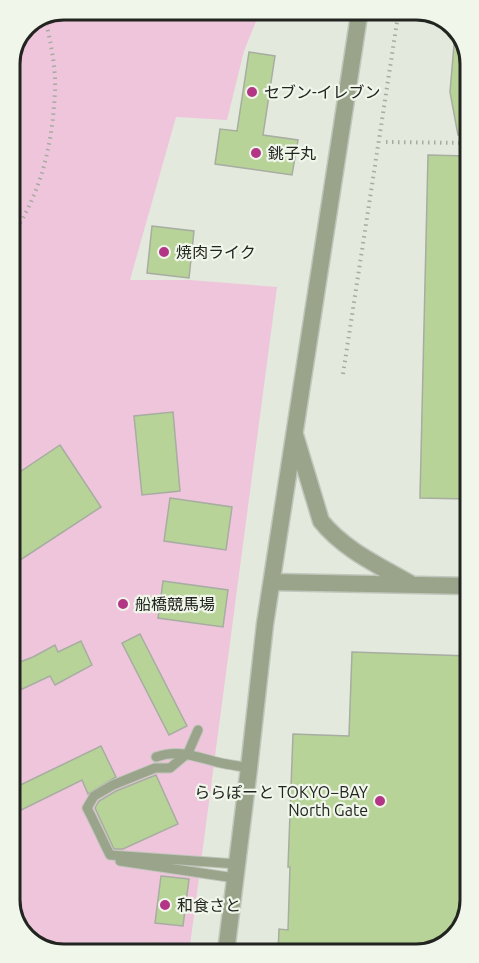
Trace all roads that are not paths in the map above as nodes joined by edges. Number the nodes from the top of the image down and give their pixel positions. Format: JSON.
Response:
{"nodes":[{"id":1,"x":358,"y":20,"type":"edge"},
{"id":2,"x":294,"y":431,"type":"junction"},
{"id":3,"x":272,"y":582,"type":"junction"},
{"id":4,"x":411,"y":584,"type":"junction"},
{"id":5,"x":460,"y":586,"type":"edge"},
{"id":6,"x":198,"y":730,"type":"dead end"},
{"id":7,"x":188,"y":753,"type":"junction"},
{"id":8,"x":156,"y":757,"type":"dead end"},
{"id":9,"x":249,"y":768,"type":"junction"},
{"id":10,"x":120,"y":861,"type":"dead end"},
{"id":11,"x":236,"y":871,"type":"junction"},
{"id":12,"x":227,"y":943,"type":"edge"}],
"edges":[{"from":1,"to":2,"type":"street"},
{"from":2,"to":3,"type":"street"},
{"from":2,"to":4,"type":"street"},
{"from":3,"to":4,"type":"street"},
{"from":3,"to":9,"type":"street"},
{"from":4,"to":5,"type":"street"},
{"from":6,"to":7,"type":"lane"},
{"from":7,"to":8,"type":"lane"},
{"from":7,"to":9,"type":"lane"},
{"from":7,"to":11,"type":"lane"},
{"from":9,"to":11,"type":"street"},
{"from":10,"to":11,"type":"lane"},
{"from":11,"to":12,"type":"street"}]}
